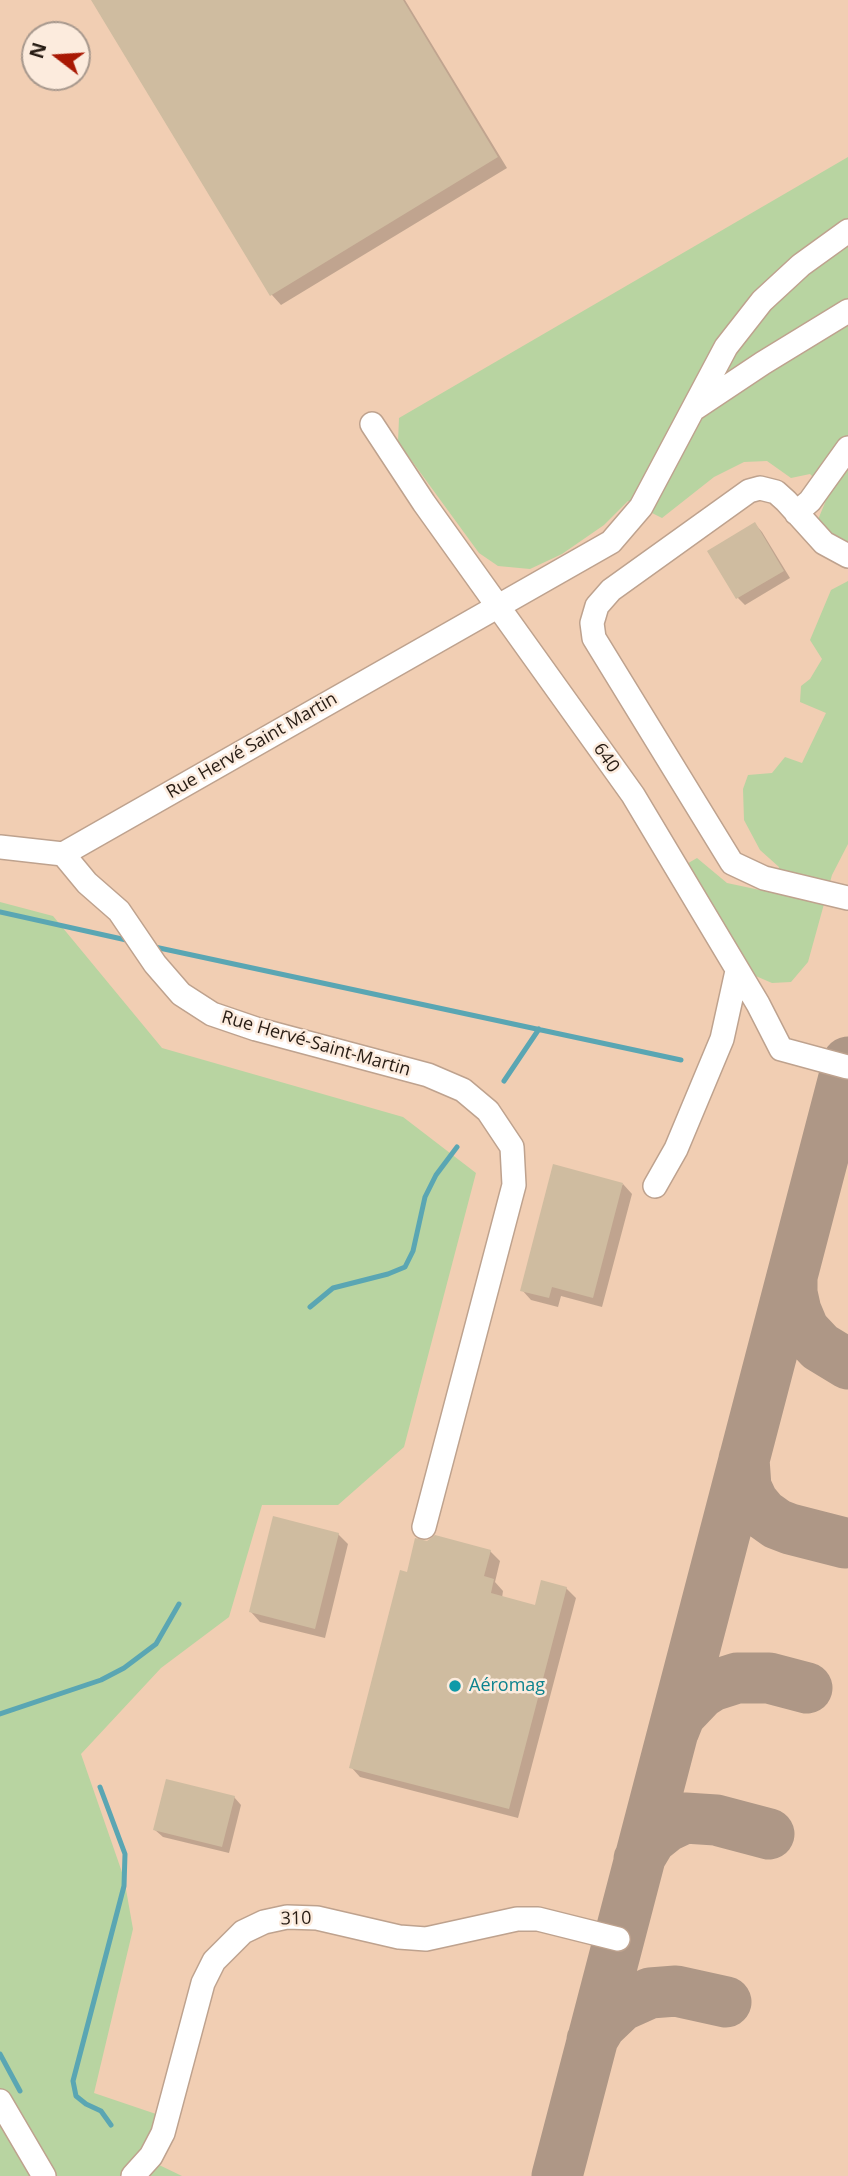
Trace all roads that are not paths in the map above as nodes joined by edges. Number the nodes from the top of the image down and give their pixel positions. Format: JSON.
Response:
{"nodes":[{"id":1,"x":848,"y":231,"type":"edge"},
{"id":2,"x":848,"y":311,"type":"edge"},
{"id":3,"x":691,"y":411,"type":"junction"},
{"id":4,"x":372,"y":424,"type":"dead end"},
{"id":5,"x":848,"y":448,"type":"edge"},
{"id":6,"x":796,"y":513,"type":"junction"},
{"id":7,"x":848,"y":556,"type":"edge"},
{"id":8,"x":497,"y":605,"type":"junction"},
{"id":9,"x":0,"y":848,"type":"edge"},
{"id":10,"x":63,"y":854,"type":"junction"},
{"id":11,"x":842,"y":897,"type":"edge"},
{"id":12,"x":737,"y":971,"type":"junction"},
{"id":13,"x":847,"y":1067,"type":"edge"},
{"id":14,"x":655,"y":1186,"type":"dead end"},
{"id":15,"x":424,"y":1527,"type":"dead end"},
{"id":16,"x":618,"y":1939,"type":"dead end"},
{"id":17,"x":0,"y":2101,"type":"edge"},
{"id":18,"x":44,"y":2176,"type":"edge"},
{"id":19,"x":132,"y":2176,"type":"edge"}],
"edges":[{"from":1,"to":3,"type":"lane","name":"Rue Hervé Saint Martin"},
{"from":2,"to":3,"type":"lane"},
{"from":3,"to":8,"type":"lane","name":"Rue Hervé Saint Martin"},
{"from":4,"to":8,"type":"lane","name":"640"},
{"from":5,"to":6,"type":"lane"},
{"from":6,"to":7,"type":"lane"},
{"from":6,"to":11,"type":"lane"},
{"from":8,"to":10,"type":"lane","name":"Rue Hervé Saint Martin"},
{"from":8,"to":12,"type":"lane","name":"640"},
{"from":9,"to":10,"type":"lane"},
{"from":10,"to":15,"type":"lane","name":"Rue Hervé-Saint-Martin"},
{"from":12,"to":13,"type":"lane","name":"640"},
{"from":12,"to":14,"type":"lane"},
{"from":16,"to":19,"type":"lane","name":"310"},
{"from":17,"to":18,"type":"lane"}]}
